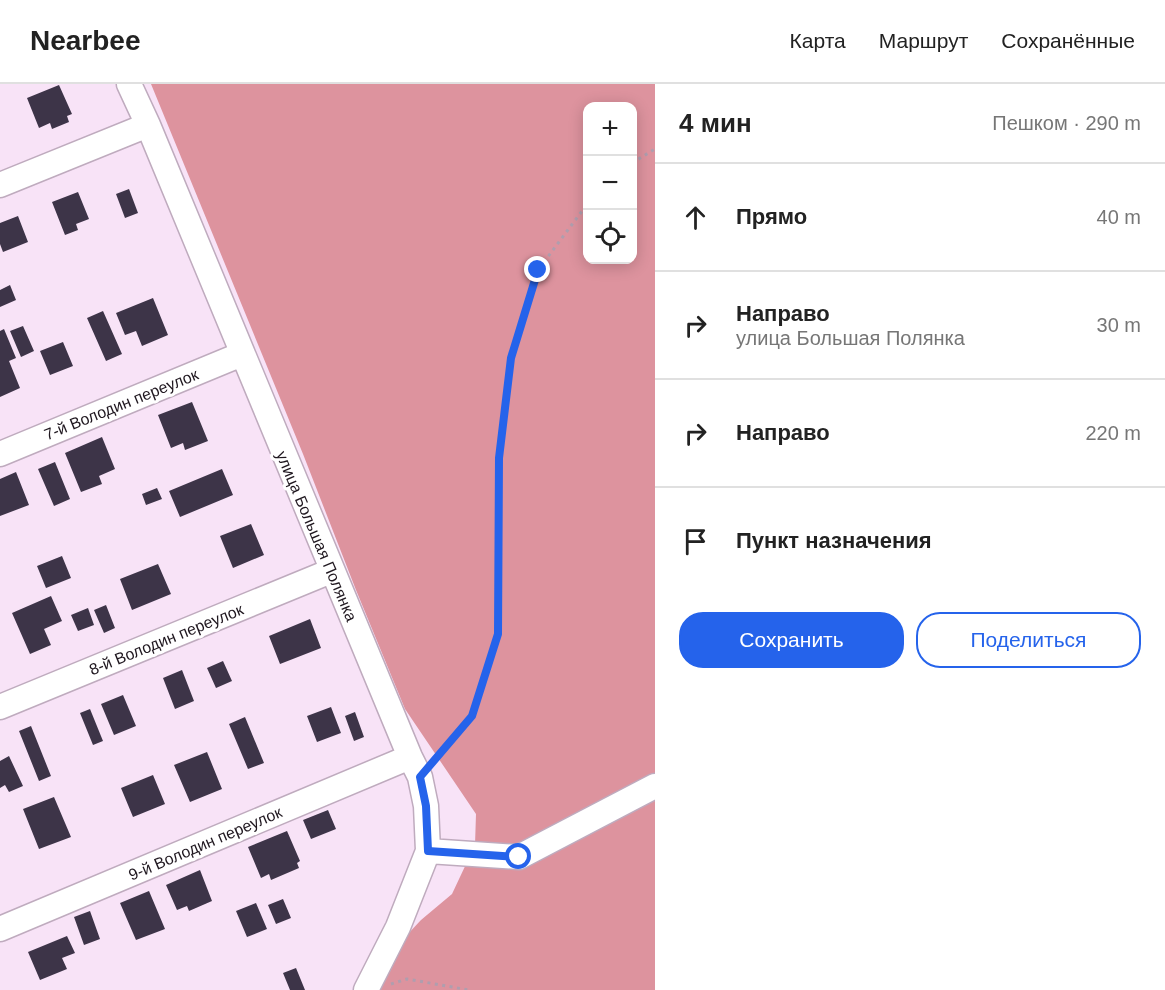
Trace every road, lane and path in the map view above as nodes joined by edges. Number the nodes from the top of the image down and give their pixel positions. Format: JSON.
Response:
{"nodes":[{"id":1,"x":129,"y":84,"type":"edge"},
{"id":2,"x":148,"y":125,"type":"junction"},
{"id":3,"x":655,"y":149,"type":"edge"},
{"id":4,"x":637,"y":161,"type":"edge"},
{"id":5,"x":0,"y":185,"type":"edge"},
{"id":6,"x":583,"y":210,"type":"edge"},
{"id":7,"x":242,"y":354,"type":"junction"},
{"id":8,"x":0,"y":454,"type":"edge"},
{"id":9,"x":332,"y":571,"type":"junction"},
{"id":10,"x":0,"y":707,"type":"edge"},
{"id":11,"x":415,"y":767,"type":"junction"},
{"id":12,"x":655,"y":786,"type":"edge"},
{"id":13,"x":428,"y":851,"type":"junction"},
{"id":14,"x":0,"y":929,"type":"edge"},
{"id":15,"x":377,"y":987,"type":"edge"},
{"id":16,"x":469,"y":990,"type":"edge"}],
"edges":[{"from":1,"to":2,"type":"street","name":"улица Большая Полянка"},
{"from":2,"to":5,"type":"street"},
{"from":2,"to":7,"type":"street","name":"улица Большая Полянка"},
{"from":3,"to":4,"type":"path"},
{"from":6,"to":11,"type":"path"},
{"from":7,"to":8,"type":"street","name":"7-й Володин переулок"},
{"from":7,"to":9,"type":"street","name":"улица Большая Полянка"},
{"from":9,"to":10,"type":"street","name":"8-й Володин переулок"},
{"from":9,"to":11,"type":"street","name":"улица Большая Полянка"},
{"from":11,"to":13,"type":"street","name":"улица Большая Полянка"},
{"from":11,"to":14,"type":"street","name":"9-й Володин переулок"},
{"from":12,"to":13,"type":"street"},
{"from":13,"to":15,"type":"street","name":"улица Большая Полянка"},
{"from":15,"to":16,"type":"path"}]}
